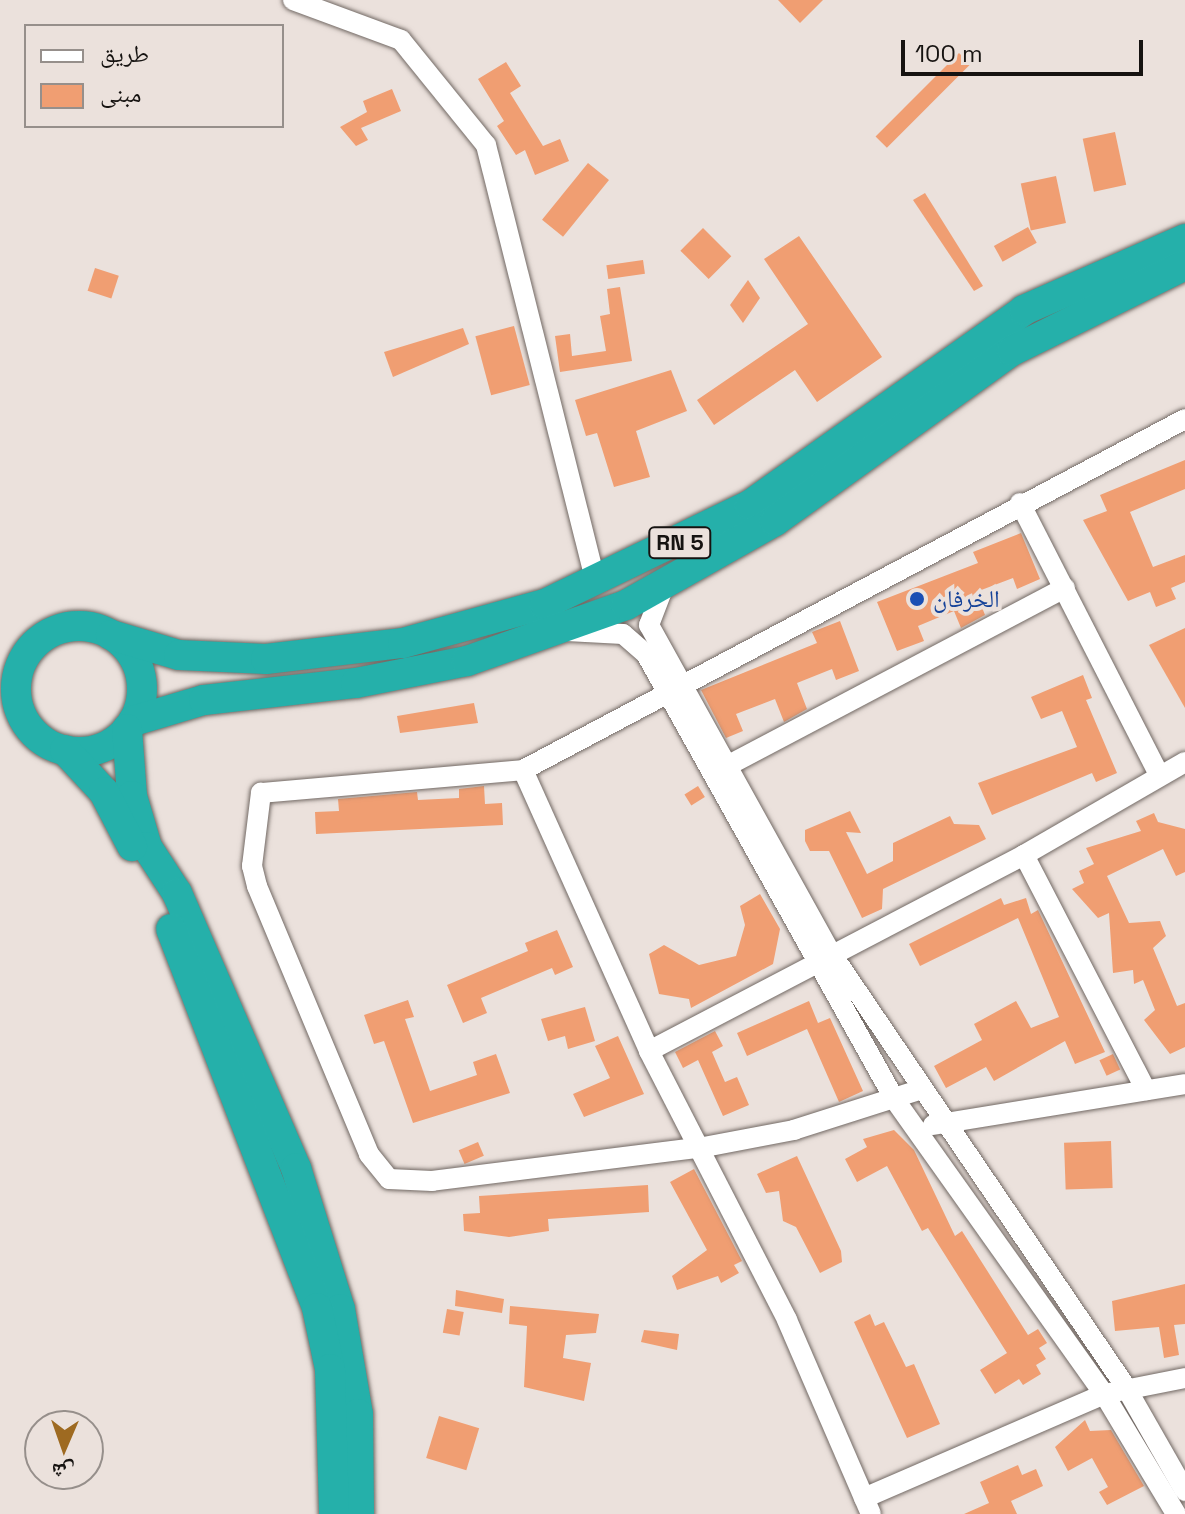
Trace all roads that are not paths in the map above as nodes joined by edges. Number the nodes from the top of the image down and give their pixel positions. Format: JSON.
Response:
{"nodes":[{"id":1,"x":293,"y":0,"type":"edge"},
{"id":2,"x":1185,"y":239,"type":"edge"},
{"id":3,"x":1185,"y":265,"type":"edge"},
{"id":4,"x":1185,"y":419,"type":"edge"},
{"id":5,"x":1020,"y":503,"type":"junction"},
{"id":6,"x":596,"y":583,"type":"junction"},
{"id":7,"x":664,"y":586,"type":"junction"},
{"id":8,"x":1065,"y":588,"type":"junction"},
{"id":9,"x":563,"y":631,"type":"junction"},
{"id":10,"x":111,"y":635,"type":"junction"},
{"id":11,"x":31,"y":648,"type":"junction"},
{"id":12,"x":0,"y":661,"type":"edge"},
{"id":13,"x":675,"y":685,"type":"junction"},
{"id":14,"x":13,"y":720,"type":"edge"},
{"id":15,"x":130,"y":725,"type":"junction"},
{"id":16,"x":65,"y":750,"type":"junction"},
{"id":17,"x":1185,"y":762,"type":"edge"},
{"id":18,"x":727,"y":766,"type":"junction"},
{"id":19,"x":523,"y":770,"type":"junction"},
{"id":20,"x":1159,"y":775,"type":"junction"},
{"id":21,"x":1024,"y":855,"type":"junction"},
{"id":22,"x":821,"y":957,"type":"junction"},
{"id":23,"x":649,"y":1051,"type":"junction"},
{"id":24,"x":1185,"y":1084,"type":"edge"},
{"id":25,"x":919,"y":1090,"type":"junction"},
{"id":26,"x":1146,"y":1090,"type":"junction"},
{"id":27,"x":895,"y":1100,"type":"junction"},
{"id":28,"x":944,"y":1123,"type":"junction"},
{"id":29,"x":918,"y":1129,"type":"junction"},
{"id":30,"x":704,"y":1147,"type":"junction"},
{"id":31,"x":1185,"y":1378,"type":"edge"},
{"id":32,"x":1125,"y":1386,"type":"junction"},
{"id":33,"x":1104,"y":1394,"type":"junction"},
{"id":34,"x":1185,"y":1491,"type":"edge"},
{"id":35,"x":867,"y":1506,"type":"edge"},
{"id":36,"x":334,"y":1514,"type":"edge"},
{"id":37,"x":359,"y":1514,"type":"edge"},
{"id":38,"x":1176,"y":1514,"type":"edge"}],
"edges":[{"from":1,"to":6,"type":"street"},
{"from":2,"to":6,"type":"highway","number":"RN 5"},
{"from":3,"to":7,"type":"highway","number":"RN 5"},
{"from":4,"to":5,"type":"street"},
{"from":5,"to":8,"type":"street"},
{"from":5,"to":13,"type":"street"},
{"from":6,"to":10,"type":"highway","number":"RN 5"},
{"from":7,"to":9,"type":"highway","number":"RN 5"},
{"from":7,"to":13,"type":"street"},
{"from":8,"to":18,"type":"street"},
{"from":8,"to":20,"type":"street"},
{"from":9,"to":13,"type":"street"},
{"from":9,"to":15,"type":"highway","number":"RN 5"},
{"from":10,"to":11,"type":"highway"},
{"from":10,"to":15,"type":"highway"},
{"from":11,"to":12,"type":"highway"},
{"from":11,"to":14,"type":"highway"},
{"from":13,"to":18,"type":"street"},
{"from":13,"to":19,"type":"street"},
{"from":13,"to":22,"type":"street"},
{"from":14,"to":16,"type":"highway"},
{"from":15,"to":16,"type":"highway"},
{"from":15,"to":37,"type":"highway"},
{"from":16,"to":36,"type":"highway"},
{"from":17,"to":20,"type":"street"},
{"from":18,"to":22,"type":"street"},
{"from":19,"to":23,"type":"street"},
{"from":19,"to":30,"type":"street"},
{"from":20,"to":21,"type":"street"},
{"from":21,"to":22,"type":"street"},
{"from":21,"to":26,"type":"street"},
{"from":22,"to":23,"type":"street"},
{"from":22,"to":25,"type":"street"},
{"from":22,"to":27,"type":"street"},
{"from":23,"to":30,"type":"street"},
{"from":24,"to":26,"type":"street"},
{"from":25,"to":27,"type":"street"},
{"from":25,"to":28,"type":"street"},
{"from":26,"to":28,"type":"street"},
{"from":27,"to":29,"type":"street"},
{"from":27,"to":30,"type":"street"},
{"from":28,"to":29,"type":"street"},
{"from":28,"to":32,"type":"street"},
{"from":29,"to":33,"type":"street"},
{"from":30,"to":35,"type":"street"},
{"from":31,"to":32,"type":"street"},
{"from":32,"to":33,"type":"street"},
{"from":32,"to":34,"type":"street"},
{"from":33,"to":35,"type":"street"},
{"from":33,"to":38,"type":"street"}]}
